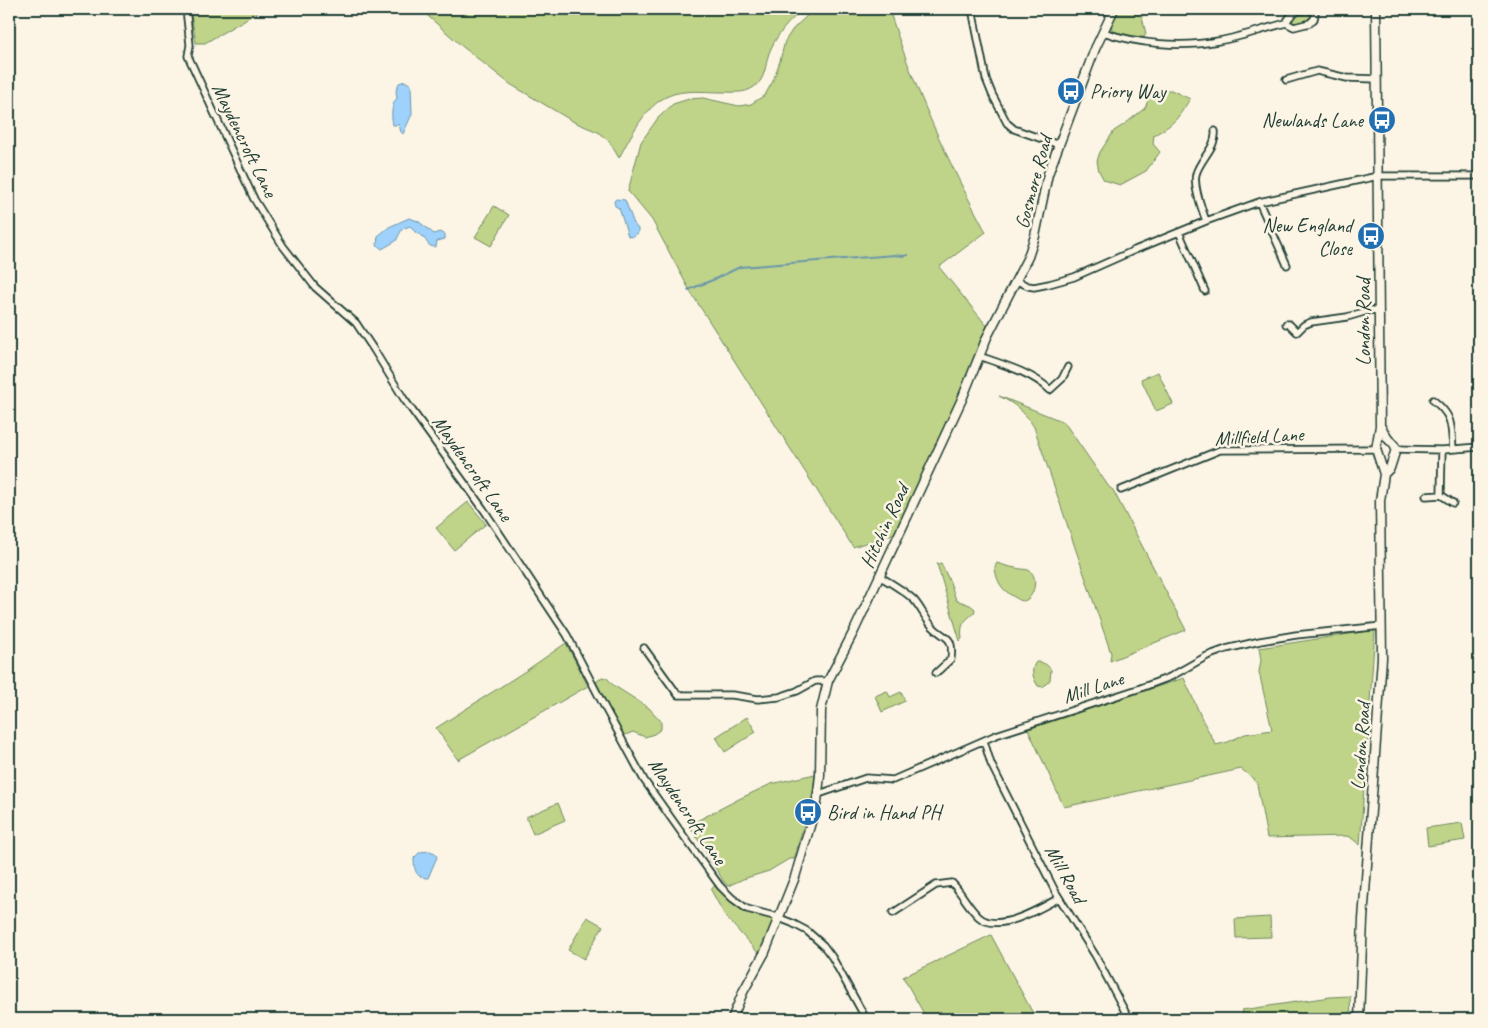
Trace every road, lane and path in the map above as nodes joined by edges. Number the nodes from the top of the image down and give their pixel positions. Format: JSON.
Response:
{"nodes":[{"id":1,"x":186,"y":9,"type":"edge"},
{"id":2,"x":972,"y":9,"type":"edge"},
{"id":3,"x":1114,"y":9,"type":"edge"},
{"id":4,"x":1376,"y":9,"type":"edge"},
{"id":5,"x":1286,"y":23,"type":"junction"},
{"id":6,"x":1102,"y":32,"type":"junction"},
{"id":7,"x":1377,"y":79,"type":"junction"},
{"id":8,"x":1286,"y":80,"type":"dead end"},
{"id":9,"x":1215,"y":131,"type":"dead end"},
{"id":10,"x":1059,"y":145,"type":"junction"},
{"id":11,"x":1378,"y":176,"type":"junction"},
{"id":12,"x":1479,"y":176,"type":"edge"},
{"id":13,"x":1260,"y":202,"type":"junction"},
{"id":14,"x":1206,"y":221,"type":"junction"},
{"id":15,"x":1179,"y":232,"type":"junction"},
{"id":16,"x":1287,"y":265,"type":"dead end"},
{"id":17,"x":1017,"y":281,"type":"junction"},
{"id":18,"x":1205,"y":291,"type":"dead end"},
{"id":19,"x":1379,"y":311,"type":"junction"},
{"id":20,"x":1286,"y":324,"type":"dead end"},
{"id":21,"x":979,"y":356,"type":"junction"},
{"id":22,"x":1068,"y":367,"type":"dead end"},
{"id":23,"x":1433,"y":400,"type":"dead end"},
{"id":24,"x":1380,"y":426,"type":"junction"},
{"id":25,"x":1389,"y":440,"type":"junction"},
{"id":26,"x":1377,"y":446,"type":"junction"},
{"id":27,"x":1479,"y":447,"type":"edge"},
{"id":28,"x":1453,"y":449,"type":"junction"},
{"id":29,"x":1442,"y":450,"type":"junction"},
{"id":30,"x":1394,"y":453,"type":"junction"},
{"id":31,"x":1380,"y":457,"type":"junction"},
{"id":32,"x":1384,"y":474,"type":"junction"},
{"id":33,"x":1121,"y":490,"type":"dead end"},
{"id":34,"x":1441,"y":495,"type":"junction"},
{"id":35,"x":1426,"y":496,"type":"dead end"},
{"id":36,"x":1453,"y":503,"type":"dead end"},
{"id":37,"x":879,"y":576,"type":"junction"},
{"id":38,"x":1382,"y":626,"type":"junction"},
{"id":39,"x":644,"y":648,"type":"dead end"},
{"id":40,"x":936,"y":673,"type":"dead end"},
{"id":41,"x":828,"y":681,"type":"junction"},
{"id":42,"x":984,"y":741,"type":"junction"},
{"id":43,"x":819,"y":794,"type":"junction"},
{"id":44,"x":1059,"y":898,"type":"junction"},
{"id":45,"x":893,"y":913,"type":"dead end"},
{"id":46,"x":779,"y":917,"type":"junction"},
{"id":47,"x":732,"y":1019,"type":"edge"},
{"id":48,"x":866,"y":1019,"type":"edge"},
{"id":49,"x":1129,"y":1019,"type":"edge"},
{"id":50,"x":1359,"y":1019,"type":"edge"}],
"edges":[{"from":1,"to":46,"type":"street","name":"Maydencroft Lane"},
{"from":2,"to":10,"type":"street"},
{"from":3,"to":6,"type":"street","name":"Gosmore Road"},
{"from":4,"to":7,"type":"street","name":"London Road"},
{"from":5,"to":5,"type":"street"},
{"from":5,"to":6,"type":"street"},
{"from":6,"to":10,"type":"street","name":"Gosmore Road"},
{"from":7,"to":8,"type":"street"},
{"from":7,"to":11,"type":"street","name":"London Road"},
{"from":9,"to":14,"type":"street"},
{"from":10,"to":17,"type":"street","name":"Gosmore Road"},
{"from":11,"to":12,"type":"street"},
{"from":11,"to":13,"type":"street"},
{"from":11,"to":19,"type":"street","name":"London Road"},
{"from":13,"to":14,"type":"street"},
{"from":13,"to":16,"type":"street"},
{"from":14,"to":15,"type":"street"},
{"from":15,"to":17,"type":"street"},
{"from":15,"to":18,"type":"street"},
{"from":17,"to":21,"type":"street","name":"Hitchin Road"},
{"from":19,"to":20,"type":"street"},
{"from":19,"to":24,"type":"street","name":"London Road"},
{"from":21,"to":22,"type":"street"},
{"from":21,"to":37,"type":"street","name":"Hitchin Road"},
{"from":23,"to":28,"type":"street"},
{"from":24,"to":25,"type":"street"},
{"from":24,"to":26,"type":"street","name":"London Road"},
{"from":25,"to":26,"type":"street"},
{"from":25,"to":30,"type":"street"},
{"from":26,"to":31,"type":"street","name":"London Road"},
{"from":26,"to":33,"type":"street","name":"Millfield Lane"},
{"from":27,"to":28,"type":"street"},
{"from":28,"to":29,"type":"street"},
{"from":29,"to":30,"type":"street"},
{"from":29,"to":34,"type":"street"},
{"from":30,"to":31,"type":"street"},
{"from":30,"to":32,"type":"street","name":"London Road"},
{"from":31,"to":32,"type":"street","name":"London Road"},
{"from":32,"to":38,"type":"street","name":"London Road"},
{"from":34,"to":35,"type":"street"},
{"from":34,"to":36,"type":"street"},
{"from":37,"to":40,"type":"street"},
{"from":37,"to":41,"type":"street","name":"Hitchin Road"},
{"from":38,"to":42,"type":"street","name":"Mill Lane"},
{"from":38,"to":50,"type":"street","name":"London Road"},
{"from":39,"to":41,"type":"street"},
{"from":41,"to":43,"type":"street","name":"Hitchin Road"},
{"from":42,"to":43,"type":"street","name":"Mill Lane"},
{"from":42,"to":44,"type":"street","name":"Mill Road"},
{"from":43,"to":46,"type":"street","name":"Hitchin Road"},
{"from":44,"to":45,"type":"street"},
{"from":44,"to":49,"type":"street","name":"Mill Road"},
{"from":46,"to":47,"type":"street","name":"Hitchin Road"},
{"from":46,"to":48,"type":"street","name":"Maydencroft Lane"}]}
